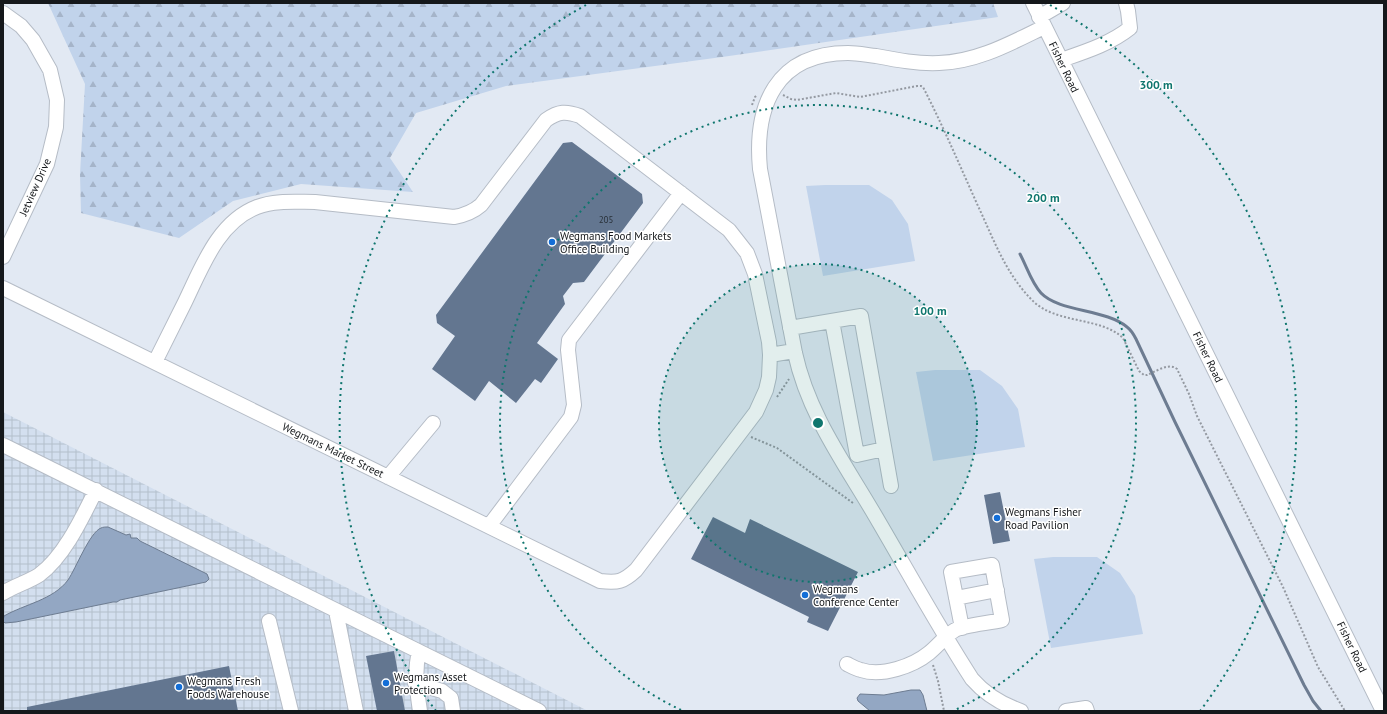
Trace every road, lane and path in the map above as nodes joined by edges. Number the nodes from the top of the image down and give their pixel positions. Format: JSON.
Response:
{"nodes":[{"id":1,"x":1032,"y":3,"type":"edge"},
{"id":2,"x":1063,"y":3,"type":"edge"},
{"id":3,"x":1126,"y":3,"type":"edge"},
{"id":4,"x":3,"y":13,"type":"edge"},
{"id":5,"x":1042,"y":22,"type":"junction"},
{"id":6,"x":1061,"y":60,"type":"junction"},
{"id":7,"x":771,"y":93,"type":"junction"},
{"id":8,"x":752,"y":107,"type":"dead end"},
{"id":9,"x":681,"y":192,"type":"junction"},
{"id":10,"x":3,"y":256,"type":"edge"},
{"id":11,"x":3,"y":288,"type":"edge"},
{"id":12,"x":832,"y":321,"type":"junction"},
{"id":13,"x":790,"y":328,"type":"junction"},
{"id":14,"x":794,"y":350,"type":"junction"},
{"id":15,"x":770,"y":355,"type":"junction"},
{"id":16,"x":155,"y":362,"type":"junction"},
{"id":17,"x":788,"y":377,"type":"dead end"},
{"id":18,"x":789,"y":380,"type":"junction"},
{"id":19,"x":791,"y":386,"type":"dead end"},
{"id":20,"x":776,"y":398,"type":"dead end"},
{"id":21,"x":432,"y":423,"type":"dead end"},
{"id":22,"x":753,"y":432,"type":"dead end"},
{"id":23,"x":3,"y":445,"type":"edge"},
{"id":24,"x":884,"y":450,"type":"junction"},
{"id":25,"x":857,"y":455,"type":"junction"},
{"id":26,"x":843,"y":464,"type":"junction"},
{"id":27,"x":388,"y":477,"type":"junction"},
{"id":28,"x":891,"y":486,"type":"dead end"},
{"id":29,"x":96,"y":490,"type":"junction"},
{"id":30,"x":850,"y":498,"type":"dead end"},
{"id":31,"x":854,"y":503,"type":"junction"},
{"id":32,"x":857,"y":508,"type":"dead end"},
{"id":33,"x":489,"y":526,"type":"junction"},
{"id":34,"x":997,"y":590,"type":"junction"},
{"id":35,"x":3,"y":593,"type":"edge"},
{"id":36,"x":956,"y":598,"type":"junction"},
{"id":37,"x":336,"y":611,"type":"junction"},
{"id":38,"x":269,"y":621,"type":"dead end"},
{"id":39,"x":962,"y":628,"type":"junction"},
{"id":40,"x":946,"y":637,"type":"junction"},
{"id":41,"x":933,"y":649,"type":"junction"},
{"id":42,"x":419,"y":652,"type":"junction"},
{"id":43,"x":847,"y":664,"type":"dead end"},
{"id":44,"x":416,"y":683,"type":"junction"},
{"id":45,"x":291,"y":711,"type":"edge"},
{"id":46,"x":356,"y":711,"type":"edge"},
{"id":47,"x":420,"y":711,"type":"edge"},
{"id":48,"x":453,"y":711,"type":"edge"},
{"id":49,"x":539,"y":711,"type":"edge"},
{"id":50,"x":944,"y":711,"type":"edge"},
{"id":51,"x":1021,"y":711,"type":"edge"},
{"id":52,"x":1066,"y":711,"type":"edge"},
{"id":53,"x":1087,"y":711,"type":"edge"},
{"id":54,"x":1345,"y":711,"type":"edge"},
{"id":55,"x":1383,"y":711,"type":"edge"}],
"edges":[{"from":1,"to":5,"type":"street","name":"Fisher Road"},
{"from":2,"to":5,"type":"street"},
{"from":3,"to":6,"type":"street"},
{"from":4,"to":10,"type":"street","name":"Jetview Drive"},
{"from":5,"to":6,"type":"street","name":"Fisher Road"},
{"from":5,"to":7,"type":"street"},
{"from":6,"to":55,"type":"street","name":"Fisher Road"},
{"from":7,"to":8,"type":"path"},
{"from":7,"to":13,"type":"street"},
{"from":7,"to":54,"type":"path"},
{"from":9,"to":15,"type":"street","name":"Wegmans Market Street"},
{"from":9,"to":16,"type":"street","name":"Wegmans Market Street"},
{"from":9,"to":33,"type":"street"},
{"from":11,"to":16,"type":"street","name":"Wegmans Market Street"},
{"from":12,"to":13,"type":"street"},
{"from":12,"to":24,"type":"street"},
{"from":12,"to":25,"type":"street"},
{"from":13,"to":14,"type":"street"},
{"from":14,"to":15,"type":"street"},
{"from":14,"to":26,"type":"street"},
{"from":15,"to":33,"type":"street","name":"Wegmans Market Street"},
{"from":16,"to":27,"type":"street","name":"Wegmans Market Street"},
{"from":17,"to":18,"type":"path"},
{"from":18,"to":19,"type":"path"},
{"from":18,"to":20,"type":"path"},
{"from":21,"to":27,"type":"street"},
{"from":22,"to":31,"type":"path"},
{"from":23,"to":29,"type":"street"},
{"from":24,"to":25,"type":"street"},
{"from":24,"to":28,"type":"street"},
{"from":25,"to":26,"type":"street"},
{"from":26,"to":40,"type":"street"},
{"from":27,"to":33,"type":"street","name":"Wegmans Market Street"},
{"from":29,"to":35,"type":"street"},
{"from":29,"to":37,"type":"street"},
{"from":30,"to":31,"type":"path"},
{"from":31,"to":32,"type":"path"},
{"from":34,"to":36,"type":"street"},
{"from":34,"to":36,"type":"street"},
{"from":34,"to":39,"type":"street"},
{"from":36,"to":39,"type":"street"},
{"from":37,"to":42,"type":"street"},
{"from":37,"to":46,"type":"street"},
{"from":38,"to":45,"type":"street"},
{"from":39,"to":40,"type":"street"},
{"from":40,"to":41,"type":"street"},
{"from":40,"to":51,"type":"street"},
{"from":41,"to":43,"type":"street"},
{"from":41,"to":50,"type":"path"},
{"from":42,"to":44,"type":"street"},
{"from":42,"to":49,"type":"street"},
{"from":44,"to":47,"type":"street"},
{"from":44,"to":48,"type":"street"},
{"from":52,"to":53,"type":"street"}]}
